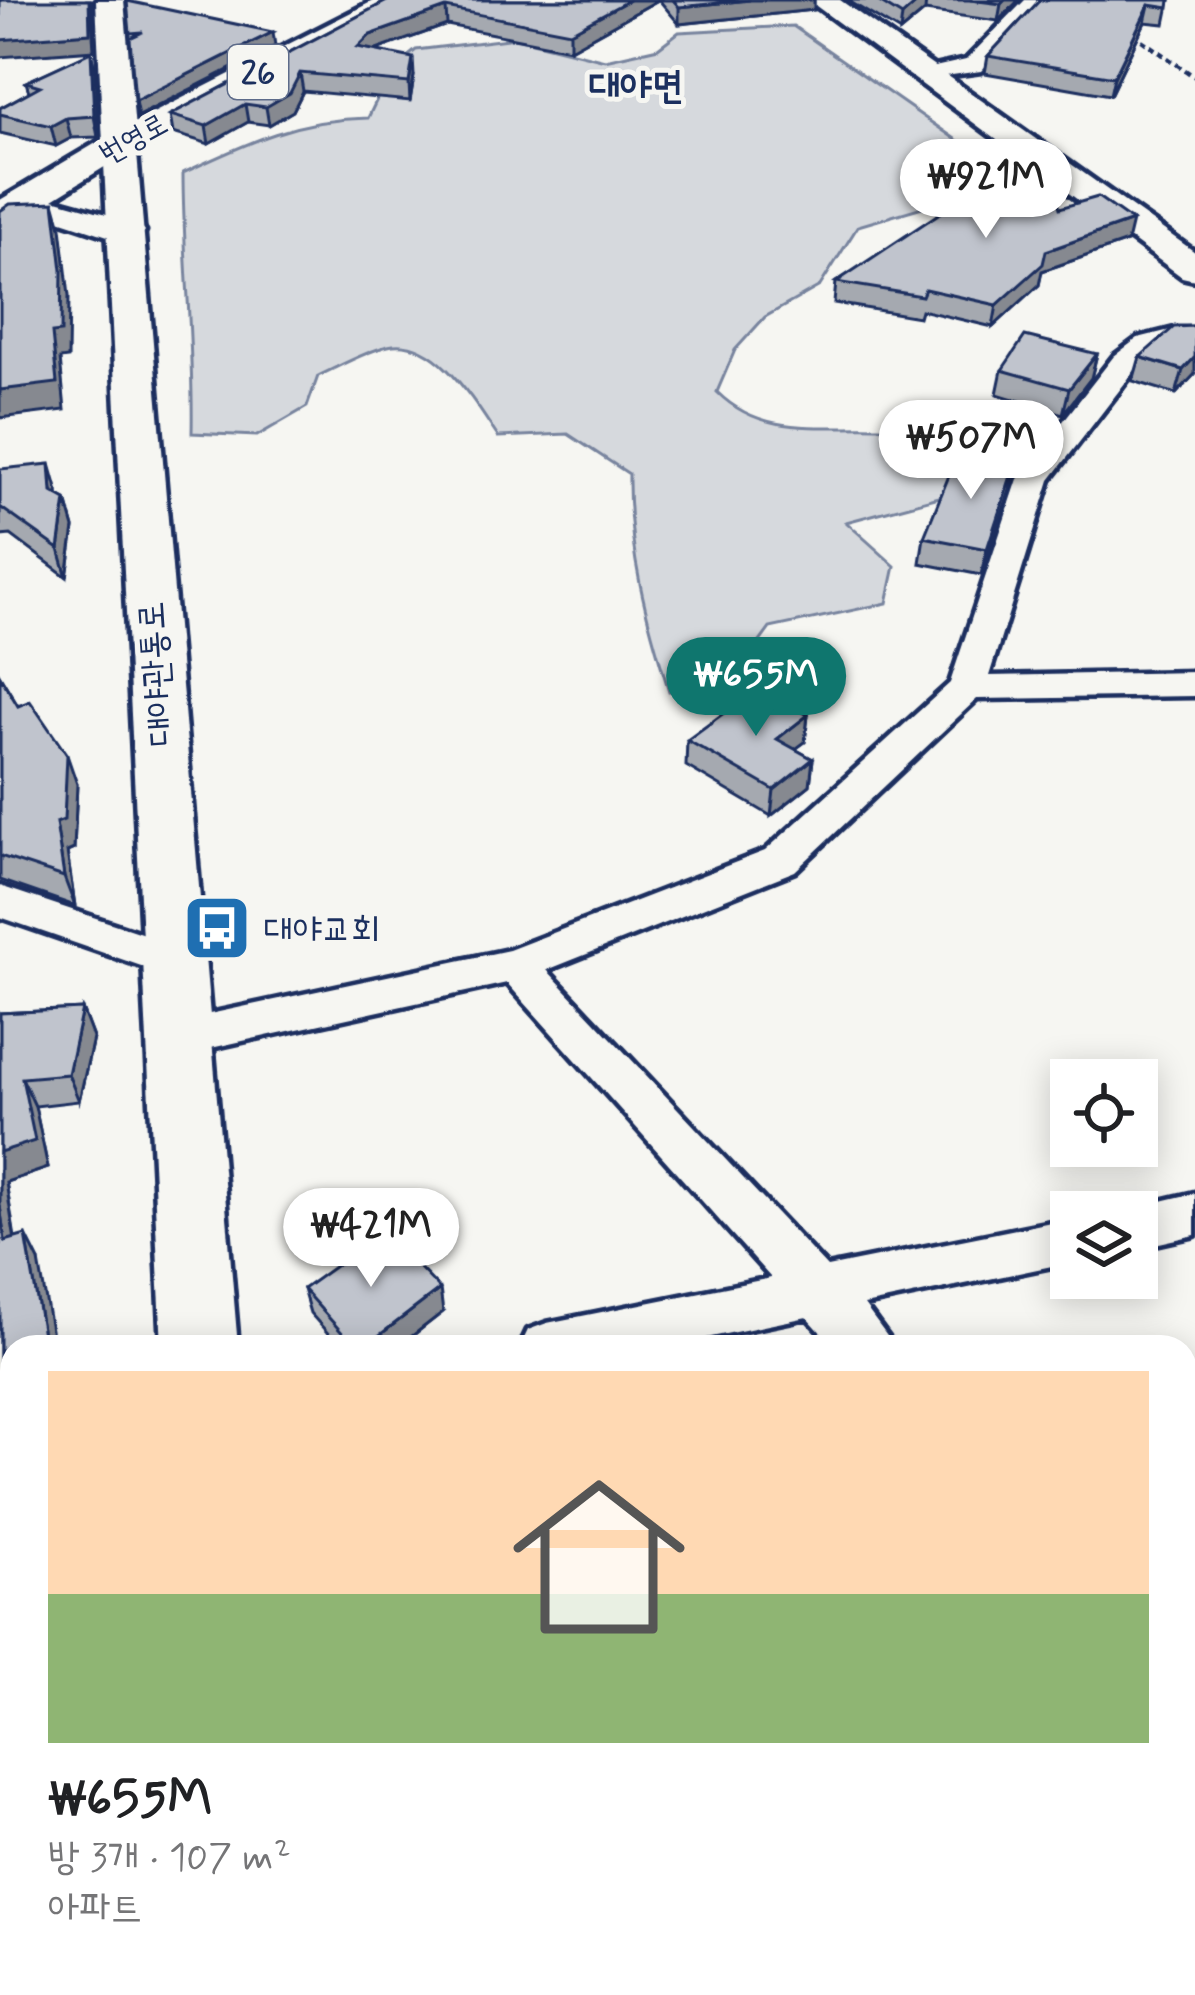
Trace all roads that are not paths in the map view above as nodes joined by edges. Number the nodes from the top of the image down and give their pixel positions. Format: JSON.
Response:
{"nodes":[{"id":1,"x":110,"y":0,"type":"edge"},
{"id":2,"x":397,"y":0,"type":"edge"},
{"id":3,"x":821,"y":0,"type":"edge"},
{"id":4,"x":1036,"y":0,"type":"edge"},
{"id":5,"x":923,"y":73,"type":"junction"},
{"id":6,"x":120,"y":143,"type":"junction"},
{"id":7,"x":0,"y":217,"type":"edge"},
{"id":8,"x":126,"y":231,"type":"junction"},
{"id":9,"x":1195,"y":269,"type":"edge"},
{"id":10,"x":1195,"y":338,"type":"edge"},
{"id":11,"x":1195,"y":684,"type":"edge"},
{"id":12,"x":967,"y":688,"type":"junction"},
{"id":13,"x":0,"y":902,"type":"edge"},
{"id":14,"x":173,"y":961,"type":"junction"},
{"id":15,"x":515,"y":965,"type":"junction"},
{"id":16,"x":179,"y":1037,"type":"junction"},
{"id":17,"x":1195,"y":1214,"type":"edge"},
{"id":18,"x":1158,"y":1222,"type":"edge"},
{"id":19,"x":1050,"y":1244,"type":"edge"},
{"id":20,"x":817,"y":1292,"type":"junction"},
{"id":21,"x":199,"y":1335,"type":"edge"},
{"id":22,"x":606,"y":1335,"type":"edge"},
{"id":23,"x":857,"y":1335,"type":"edge"}],
"edges":[{"from":1,"to":6,"type":"main road","name":"대야관통로"},
{"from":2,"to":6,"type":"main road","name":"번영로","number":"26"},
{"from":3,"to":5,"type":"main road"},
{"from":4,"to":5,"type":"street"},
{"from":5,"to":9,"type":"main road"},
{"from":6,"to":7,"type":"main road","name":"번영로","number":"26"},
{"from":6,"to":8,"type":"main road","name":"대야관통로"},
{"from":7,"to":8,"type":"main road"},
{"from":8,"to":14,"type":"main road","name":"대야관통로"},
{"from":10,"to":12,"type":"street"},
{"from":11,"to":12,"type":"street"},
{"from":12,"to":15,"type":"street"},
{"from":13,"to":14,"type":"street"},
{"from":14,"to":16,"type":"main road","name":"대야관통로"},
{"from":15,"to":16,"type":"street"},
{"from":15,"to":20,"type":"street"},
{"from":16,"to":21,"type":"main road","name":"대야관통로"},
{"from":17,"to":18,"type":"street"},
{"from":19,"to":20,"type":"street"},
{"from":20,"to":22,"type":"street"},
{"from":20,"to":23,"type":"street"}]}
